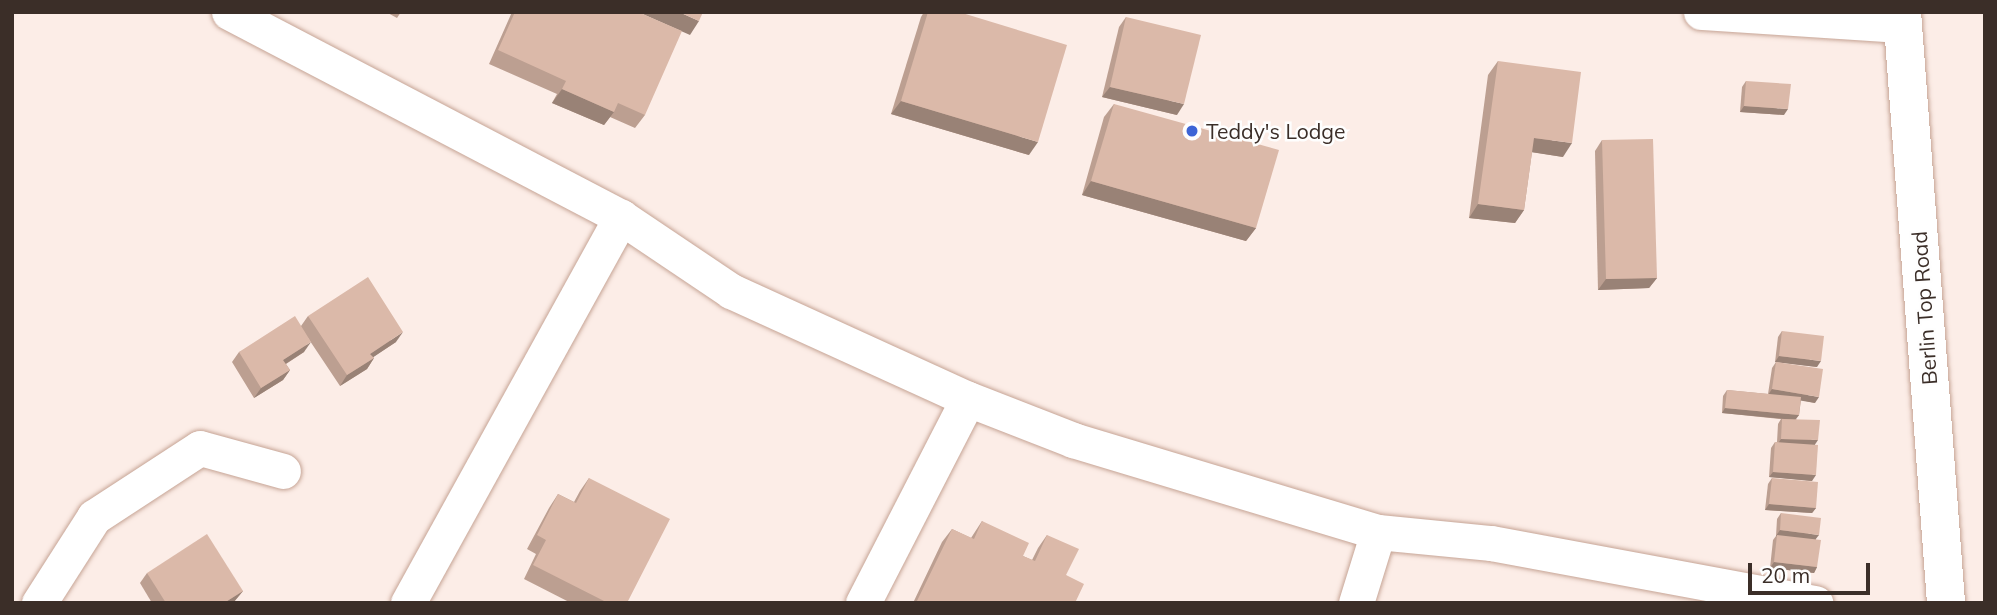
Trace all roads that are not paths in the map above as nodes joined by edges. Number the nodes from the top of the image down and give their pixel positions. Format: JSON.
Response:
{"nodes":[{"id":1,"x":229,"y":12,"type":"edge"},
{"id":2,"x":1701,"y":12,"type":"edge"},
{"id":3,"x":1903,"y":18,"type":"edge"},
{"id":4,"x":621,"y":217,"type":"junction"},
{"id":5,"x":968,"y":399,"type":"junction"},
{"id":6,"x":283,"y":471,"type":"dead end"},
{"id":7,"x":1378,"y":532,"type":"junction"},
{"id":8,"x":39,"y":603,"type":"edge"},
{"id":9,"x":408,"y":603,"type":"edge"},
{"id":10,"x":863,"y":603,"type":"edge"},
{"id":11,"x":1356,"y":603,"type":"edge"},
{"id":12,"x":1815,"y":603,"type":"edge"},
{"id":13,"x":1946,"y":603,"type":"edge"}],
"edges":[{"from":1,"to":4,"type":"street"},
{"from":2,"to":3,"type":"street"},
{"from":3,"to":13,"type":"street","name":"Berlin Top Road"},
{"from":4,"to":5,"type":"street"},
{"from":4,"to":9,"type":"street"},
{"from":5,"to":7,"type":"street"},
{"from":5,"to":10,"type":"street"},
{"from":6,"to":8,"type":"street"},
{"from":7,"to":11,"type":"street"},
{"from":7,"to":12,"type":"street"}]}
